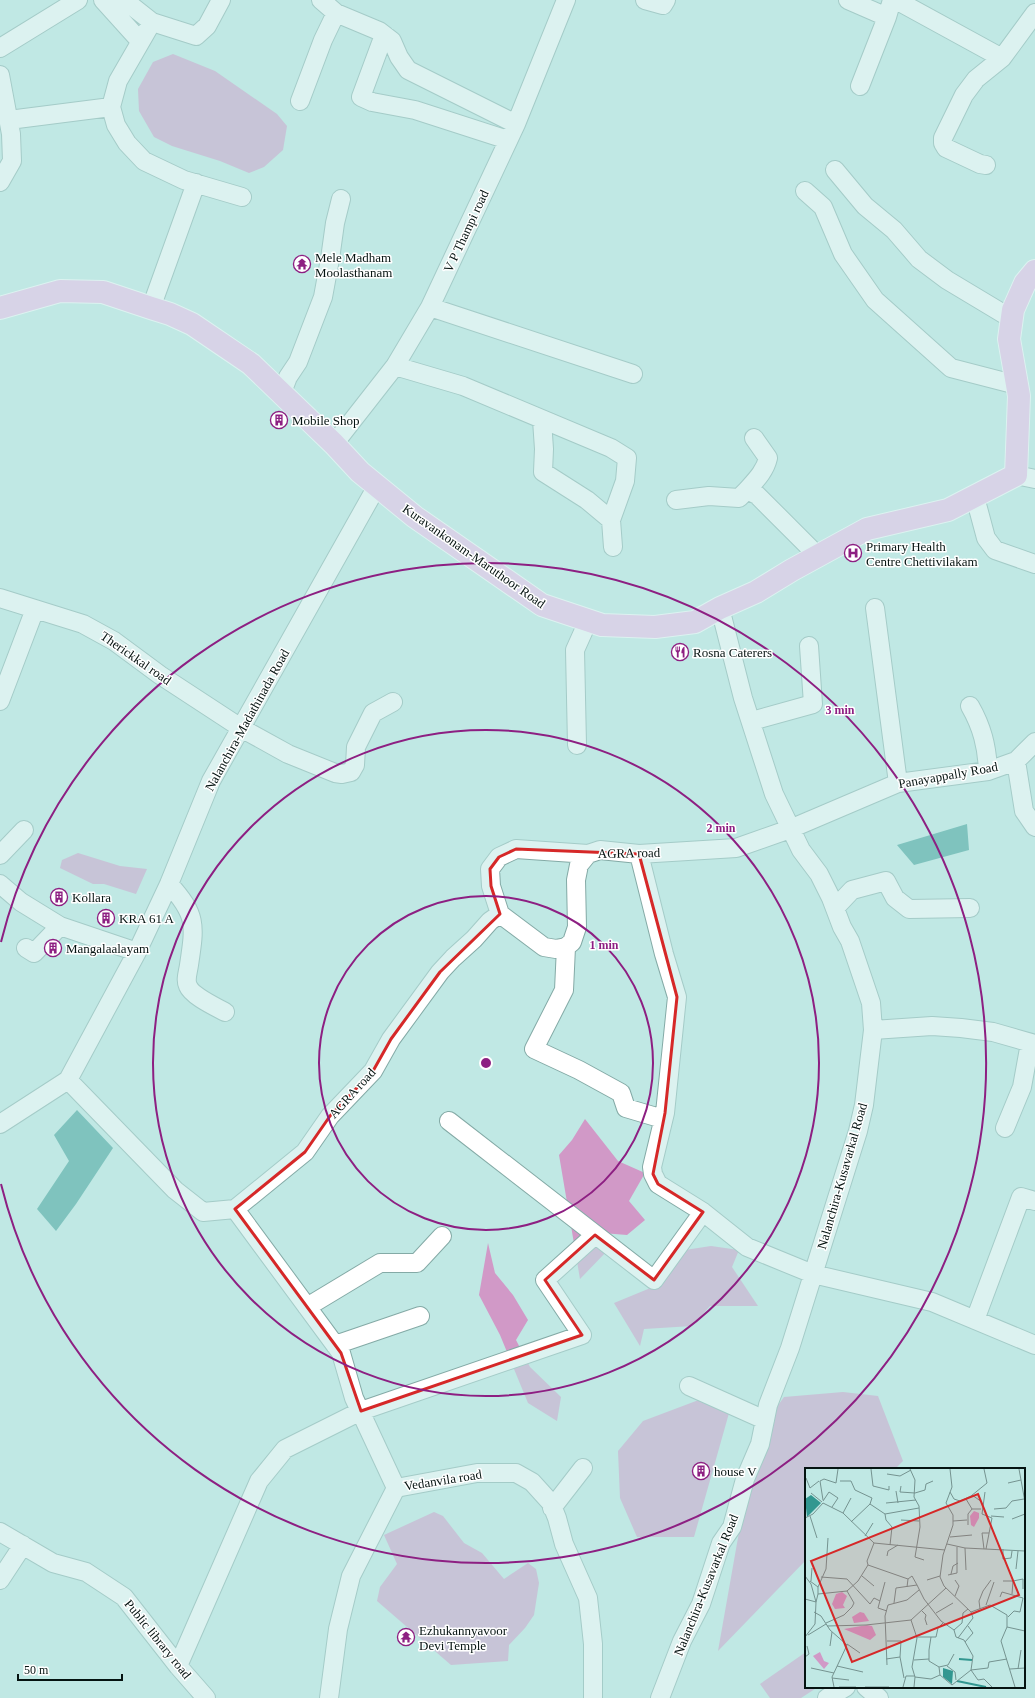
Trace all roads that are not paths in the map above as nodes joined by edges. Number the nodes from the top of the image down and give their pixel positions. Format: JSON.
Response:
{"nodes":[{"id":1,"x":78,"y":0,"type":"edge"},
{"id":2,"x":103,"y":0,"type":"edge"},
{"id":3,"x":124,"y":0,"type":"edge"},
{"id":4,"x":221,"y":0,"type":"edge"},
{"id":5,"x":321,"y":0,"type":"edge"},
{"id":6,"x":566,"y":0,"type":"edge"},
{"id":7,"x":645,"y":0,"type":"edge"},
{"id":8,"x":666,"y":0,"type":"edge"},
{"id":9,"x":848,"y":0,"type":"edge"},
{"id":10,"x":896,"y":0,"type":"edge"},
{"id":11,"x":890,"y":8,"type":"edge"},
{"id":12,"x":336,"y":13,"type":"junction"},
{"id":13,"x":1035,"y":13,"type":"edge"},
{"id":14,"x":152,"y":22,"type":"junction"},
{"id":15,"x":384,"y":35,"type":"junction"},
{"id":16,"x":140,"y":41,"type":"junction"},
{"id":17,"x":0,"y":48,"type":"edge"},
{"id":18,"x":1002,"y":58,"type":"junction"},
{"id":19,"x":0,"y":75,"type":"edge"},
{"id":20,"x":860,"y":86,"type":"dead end"},
{"id":21,"x":300,"y":101,"type":"dead end"},
{"id":22,"x":111,"y":107,"type":"junction"},
{"id":23,"x":9,"y":120,"type":"junction"},
{"id":24,"x":512,"y":132,"type":"junction"},
{"id":25,"x":986,"y":165,"type":"dead end"},
{"id":26,"x":834,"y":170,"type":"dead end"},
{"id":27,"x":0,"y":182,"type":"edge"},
{"id":28,"x":196,"y":183,"type":"junction"},
{"id":29,"x":805,"y":192,"type":"dead end"},
{"id":30,"x":242,"y":197,"type":"dead end"},
{"id":31,"x":341,"y":199,"type":"dead end"},
{"id":32,"x":1035,"y":271,"type":"edge"},
{"id":33,"x":430,"y":307,"type":"junction"},
{"id":34,"x":0,"y":308,"type":"edge"},
{"id":35,"x":151,"y":308,"type":"junction"},
{"id":36,"x":1012,"y":319,"type":"junction"},
{"id":37,"x":394,"y":366,"type":"junction"},
{"id":38,"x":633,"y":374,"type":"dead end"},
{"id":39,"x":1017,"y":385,"type":"junction"},
{"id":40,"x":281,"y":395,"type":"junction"},
{"id":41,"x":542,"y":420,"type":"junction"},
{"id":42,"x":754,"y":438,"type":"dead end"},
{"id":43,"x":334,"y":444,"type":"junction"},
{"id":44,"x":1026,"y":477,"type":"edge"},
{"id":45,"x":377,"y":486,"type":"junction"},
{"id":46,"x":748,"y":490,"type":"junction"},
{"id":47,"x":975,"y":497,"type":"junction"},
{"id":48,"x":676,"y":500,"type":"dead end"},
{"id":49,"x":611,"y":520,"type":"junction"},
{"id":50,"x":613,"y":547,"type":"dead end"},
{"id":51,"x":818,"y":556,"type":"junction"},
{"id":52,"x":1035,"y":564,"type":"edge"},
{"id":53,"x":0,"y":598,"type":"edge"},
{"id":54,"x":720,"y":608,"type":"junction"},
{"id":55,"x":875,"y":608,"type":"dead end"},
{"id":56,"x":35,"y":609,"type":"junction"},
{"id":57,"x":588,"y":621,"type":"junction"},
{"id":58,"x":809,"y":646,"type":"dead end"},
{"id":59,"x":0,"y":701,"type":"edge"},
{"id":60,"x":392,"y":702,"type":"dead end"},
{"id":61,"x":970,"y":706,"type":"dead end"},
{"id":62,"x":752,"y":721,"type":"junction"},
{"id":63,"x":241,"y":728,"type":"junction"},
{"id":64,"x":1035,"y":742,"type":"edge"},
{"id":65,"x":577,"y":745,"type":"dead end"},
{"id":66,"x":1016,"y":761,"type":"junction"},
{"id":67,"x":988,"y":770,"type":"junction"},
{"id":68,"x":898,"y":783,"type":"junction"},
{"id":69,"x":1035,"y":827,"type":"edge"},
{"id":70,"x":790,"y":829,"type":"junction"},
{"id":71,"x":24,"y":830,"type":"dead end"},
{"id":72,"x":588,"y":854,"type":"junction"},
{"id":73,"x":639,"y":854,"type":"junction"},
{"id":74,"x":0,"y":855,"type":"edge"},
{"id":75,"x":0,"y":884,"type":"edge"},
{"id":76,"x":168,"y":884,"type":"junction"},
{"id":77,"x":835,"y":908,"type":"junction"},
{"id":78,"x":970,"y":908,"type":"dead end"},
{"id":79,"x":500,"y":914,"type":"junction"},
{"id":80,"x":60,"y":926,"type":"junction"},
{"id":81,"x":566,"y":947,"type":"junction"},
{"id":82,"x":26,"y":948,"type":"dead end"},
{"id":83,"x":137,"y":952,"type":"junction"},
{"id":84,"x":225,"y":1012,"type":"dead end"},
{"id":85,"x":873,"y":1030,"type":"junction"},
{"id":86,"x":1033,"y":1043,"type":"edge"},
{"id":87,"x":68,"y":1080,"type":"junction"},
{"id":88,"x":663,"y":1120,"type":"junction"},
{"id":89,"x":449,"y":1121,"type":"dead end"},
{"id":90,"x":0,"y":1124,"type":"edge"},
{"id":91,"x":1005,"y":1128,"type":"dead end"},
{"id":92,"x":1035,"y":1201,"type":"edge"},
{"id":93,"x":235,"y":1209,"type":"junction"},
{"id":94,"x":703,"y":1212,"type":"junction"},
{"id":95,"x":595,"y":1235,"type":"junction"},
{"id":96,"x":442,"y":1236,"type":"dead end"},
{"id":97,"x":813,"y":1274,"type":"junction"},
{"id":98,"x":307,"y":1307,"type":"junction"},
{"id":99,"x":420,"y":1316,"type":"dead end"},
{"id":100,"x":975,"y":1320,"type":"junction"},
{"id":101,"x":335,"y":1345,"type":"junction"},
{"id":102,"x":1035,"y":1345,"type":"edge"},
{"id":103,"x":689,"y":1386,"type":"dead end"},
{"id":104,"x":361,"y":1412,"type":"junction"},
{"id":105,"x":765,"y":1420,"type":"junction"},
{"id":106,"x":583,"y":1468,"type":"dead end"},
{"id":107,"x":396,"y":1488,"type":"junction"},
{"id":108,"x":551,"y":1505,"type":"junction"},
{"id":109,"x":0,"y":1532,"type":"edge"},
{"id":110,"x":23,"y":1545,"type":"junction"},
{"id":111,"x":0,"y":1580,"type":"edge"},
{"id":112,"x":178,"y":1666,"type":"junction"},
{"id":113,"x":844,"y":1688,"type":"edge"},
{"id":114,"x":867,"y":1688,"type":"edge"},
{"id":115,"x":206,"y":1698,"type":"edge"},
{"id":116,"x":329,"y":1698,"type":"edge"},
{"id":117,"x":593,"y":1698,"type":"edge"},
{"id":118,"x":660,"y":1698,"type":"edge"},
{"id":119,"x":828,"y":1698,"type":"edge"},
{"id":120,"x":879,"y":1698,"type":"edge"}],
"edges":[{"from":1,"to":17,"type":"street"},
{"from":2,"to":16,"type":"street"},
{"from":3,"to":14,"type":"street"},
{"from":4,"to":14,"type":"street"},
{"from":5,"to":12,"type":"street"},
{"from":6,"to":24,"type":"street","name":"V P Thampi road"},
{"from":7,"to":8,"type":"street"},
{"from":9,"to":11,"type":"street"},
{"from":10,"to":18,"type":"street"},
{"from":11,"to":20,"type":"street"},
{"from":12,"to":15,"type":"street"},
{"from":12,"to":21,"type":"street"},
{"from":13,"to":18,"type":"street"},
{"from":14,"to":16,"type":"street"},
{"from":15,"to":24,"type":"street"},
{"from":15,"to":24,"type":"street"},
{"from":16,"to":22,"type":"street"},
{"from":18,"to":25,"type":"street"},
{"from":19,"to":23,"type":"street"},
{"from":22,"to":23,"type":"street"},
{"from":22,"to":28,"type":"street"},
{"from":23,"to":27,"type":"street"},
{"from":24,"to":33,"type":"street","name":"V P Thampi road"},
{"from":26,"to":36,"type":"street"},
{"from":28,"to":30,"type":"street"},
{"from":28,"to":35,"type":"street"},
{"from":29,"to":39,"type":"street"},
{"from":31,"to":40,"type":"street"},
{"from":32,"to":36,"type":"main road","name":"Kuravankonam-Maruthoor Road"},
{"from":33,"to":37,"type":"street","name":"V P Thampi road"},
{"from":33,"to":38,"type":"street"},
{"from":34,"to":35,"type":"main road","name":"Kuravankonam-Maruthoor Road"},
{"from":35,"to":40,"type":"main road","name":"Kuravankonam-Maruthoor Road"},
{"from":36,"to":39,"type":"main road","name":"Kuravankonam-Maruthoor Road"},
{"from":37,"to":41,"type":"street"},
{"from":37,"to":43,"type":"street","name":"V P Thampi road"},
{"from":39,"to":44,"type":"main road","name":"Kuravankonam-Maruthoor Road"},
{"from":40,"to":43,"type":"main road","name":"Kuravankonam-Maruthoor Road"},
{"from":41,"to":49,"type":"street"},
{"from":41,"to":49,"type":"street"},
{"from":42,"to":46,"type":"street"},
{"from":43,"to":45,"type":"main road","name":"Kuravankonam-Maruthoor Road"},
{"from":44,"to":47,"type":"main road","name":"Kuravankonam-Maruthoor Road"},
{"from":45,"to":57,"type":"main road","name":"Kuravankonam-Maruthoor Road"},
{"from":45,"to":63,"type":"street","name":"Nalanchira-Madathinada Road"},
{"from":46,"to":48,"type":"street"},
{"from":46,"to":51,"type":"street"},
{"from":47,"to":51,"type":"main road","name":"Kuravankonam-Maruthoor Road"},
{"from":47,"to":52,"type":"street"},
{"from":49,"to":50,"type":"street"},
{"from":51,"to":54,"type":"main road","name":"Kuravankonam-Maruthoor Road"},
{"from":53,"to":56,"type":"street","name":"Therickkal road"},
{"from":54,"to":57,"type":"main road","name":"Kuravankonam-Maruthoor Road"},
{"from":54,"to":62,"type":"street","name":"Nalanchira-Kusavarkal Road"},
{"from":55,"to":68,"type":"street"},
{"from":56,"to":59,"type":"street"},
{"from":56,"to":63,"type":"street","name":"Therickkal road"},
{"from":57,"to":65,"type":"street"},
{"from":58,"to":62,"type":"street"},
{"from":60,"to":63,"type":"street","name":"Therickkal road"},
{"from":61,"to":67,"type":"street"},
{"from":62,"to":70,"type":"street","name":"Nalanchira-Kusavarkal Road"},
{"from":63,"to":76,"type":"street","name":"Nalanchira-Madathinada Road"},
{"from":64,"to":66,"type":"street","name":"Panayappally Road"},
{"from":66,"to":67,"type":"street","name":"Panayappally Road"},
{"from":66,"to":69,"type":"street"},
{"from":67,"to":68,"type":"street","name":"Panayappally Road"},
{"from":68,"to":70,"type":"street","name":"Panayappally Road"},
{"from":70,"to":73,"type":"street","name":"AGRA road"},
{"from":70,"to":77,"type":"street","name":"Nalanchira-Kusavarkal Road"},
{"from":71,"to":74,"type":"street"},
{"from":72,"to":73,"type":"street","name":"AGRA road"},
{"from":72,"to":79,"type":"street"},
{"from":72,"to":81,"type":"street","name":"AGRA road"},
{"from":73,"to":88,"type":"street"},
{"from":75,"to":80,"type":"street"},
{"from":76,"to":83,"type":"street","name":"Nalanchira-Madathinada Road"},
{"from":76,"to":84,"type":"street"},
{"from":77,"to":78,"type":"street"},
{"from":77,"to":85,"type":"street","name":"Nalanchira-Kusavarkal Road"},
{"from":79,"to":81,"type":"street"},
{"from":79,"to":93,"type":"street","name":"AGRA road"},
{"from":80,"to":82,"type":"street"},
{"from":80,"to":83,"type":"street"},
{"from":81,"to":88,"type":"street"},
{"from":83,"to":87,"type":"street","name":"Nalanchira-Madathinada Road"},
{"from":85,"to":86,"type":"street"},
{"from":85,"to":97,"type":"street","name":"Nalanchira-Kusavarkal Road"},
{"from":86,"to":91,"type":"street"},
{"from":87,"to":90,"type":"street","name":"Nalanchira-Madathinada Road"},
{"from":87,"to":93,"type":"street"},
{"from":88,"to":94,"type":"street"},
{"from":89,"to":95,"type":"street"},
{"from":92,"to":100,"type":"street"},
{"from":93,"to":98,"type":"street"},
{"from":94,"to":95,"type":"street"},
{"from":94,"to":97,"type":"street"},
{"from":95,"to":104,"type":"street"},
{"from":96,"to":98,"type":"street"},
{"from":97,"to":100,"type":"street"},
{"from":97,"to":105,"type":"street","name":"Nalanchira-Kusavarkal Road"},
{"from":98,"to":101,"type":"street"},
{"from":99,"to":101,"type":"street"},
{"from":100,"to":102,"type":"street"},
{"from":101,"to":104,"type":"street"},
{"from":103,"to":105,"type":"street"},
{"from":104,"to":107,"type":"street"},
{"from":104,"to":112,"type":"street"},
{"from":105,"to":118,"type":"street","name":"Nalanchira-Kusavarkal Road"},
{"from":106,"to":108,"type":"street"},
{"from":107,"to":108,"type":"street","name":"Vedanvila road"},
{"from":107,"to":116,"type":"street"},
{"from":108,"to":117,"type":"street"},
{"from":109,"to":110,"type":"street","name":"Public library road"},
{"from":110,"to":111,"type":"street"},
{"from":110,"to":112,"type":"street","name":"Public library road"},
{"from":112,"to":115,"type":"street","name":"Public library road"},
{"from":113,"to":119,"type":"street"},
{"from":114,"to":120,"type":"street"}]}
